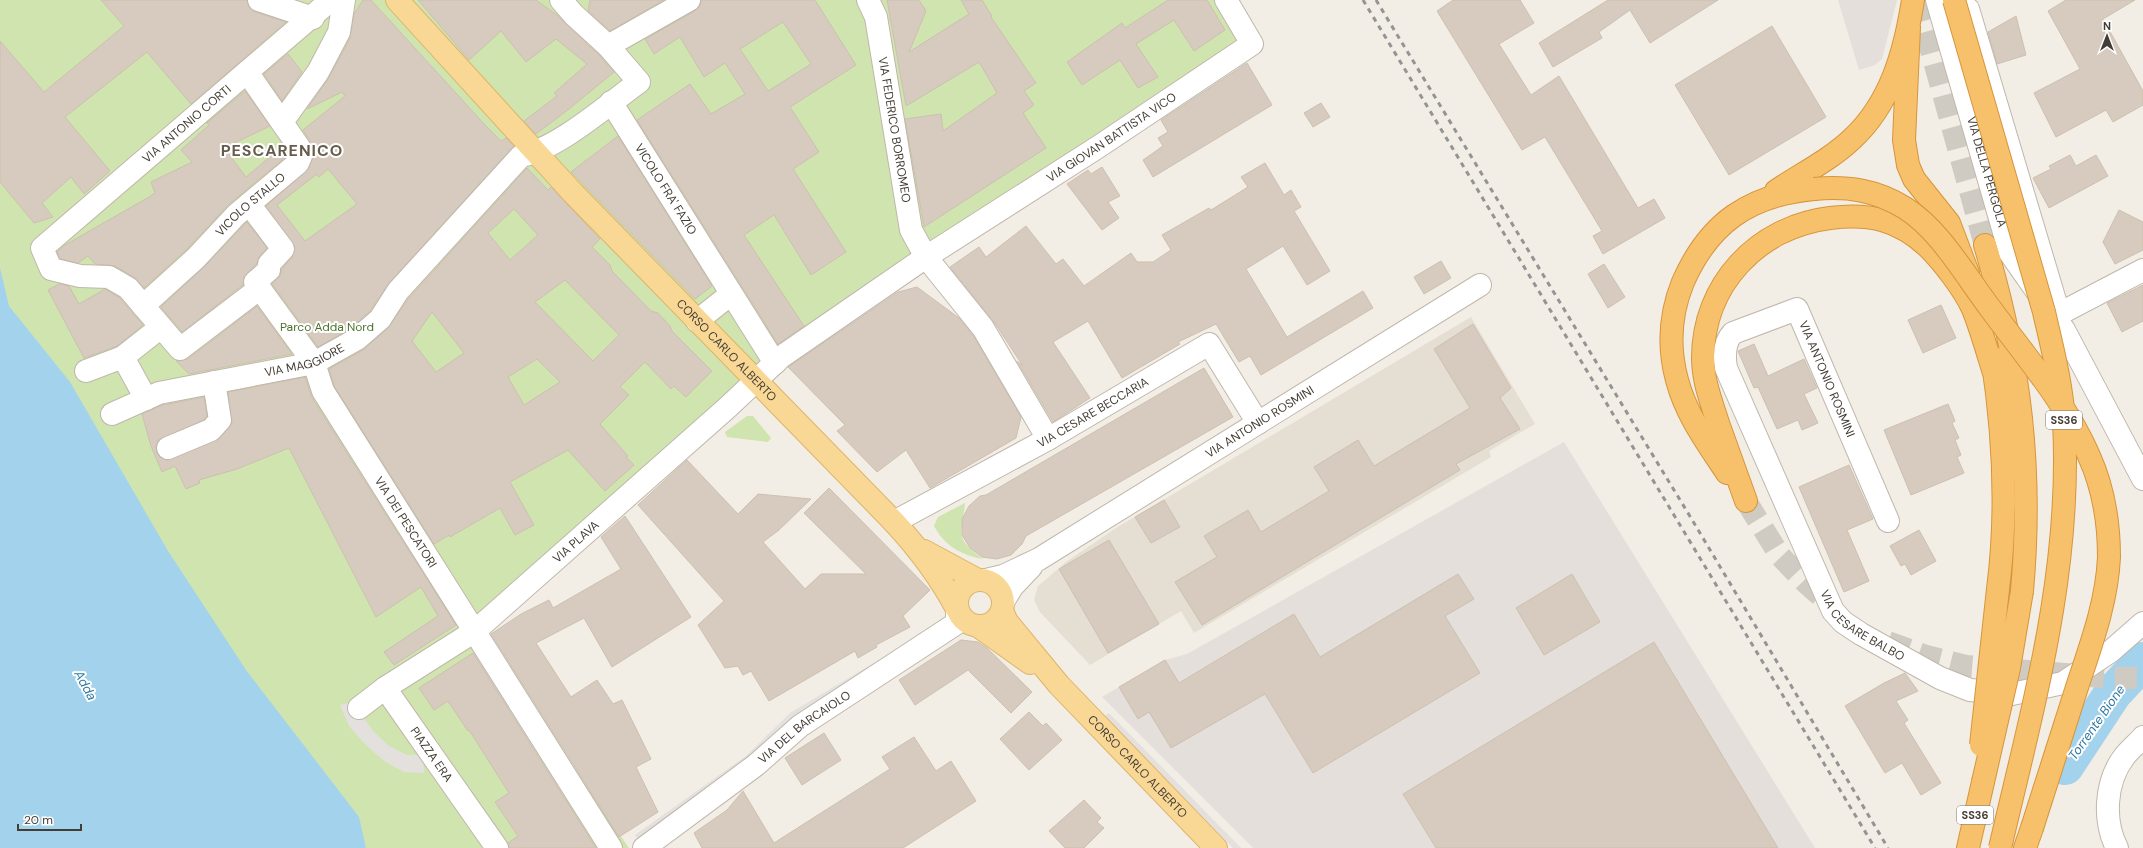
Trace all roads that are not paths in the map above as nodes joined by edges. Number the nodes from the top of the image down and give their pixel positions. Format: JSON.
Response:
{"nodes":[{"id":1,"x":259,"y":0,"type":"edge"},
{"id":2,"x":331,"y":0,"type":"edge"},
{"id":3,"x":344,"y":0,"type":"edge"},
{"id":4,"x":397,"y":0,"type":"edge"},
{"id":5,"x":689,"y":0,"type":"edge"},
{"id":6,"x":868,"y":0,"type":"edge"},
{"id":7,"x":1226,"y":0,"type":"edge"},
{"id":8,"x":1913,"y":0,"type":"edge"},
{"id":9,"x":1937,"y":0,"type":"edge"},
{"id":10,"x":1954,"y":0,"type":"edge"},
{"id":11,"x":1965,"y":0,"type":"edge"},
{"id":12,"x":570,"y":5,"type":"edge"},
{"id":13,"x":313,"y":18,"type":"junction"},
{"id":14,"x":1908,"y":27,"type":"junction"},
{"id":15,"x":608,"y":46,"type":"junction"},
{"id":16,"x":247,"y":72,"type":"junction"},
{"id":17,"x":611,"y":102,"type":"junction"},
{"id":18,"x":282,"y":122,"type":"junction"},
{"id":19,"x":537,"y":153,"type":"junction"},
{"id":20,"x":1761,"y":202,"type":"junction"},
{"id":21,"x":248,"y":204,"type":"junction"},
{"id":22,"x":1985,"y":245,"type":"tunnel mouth"},
{"id":23,"x":926,"y":257,"type":"junction"},
{"id":24,"x":2143,"y":270,"type":"edge"},
{"id":25,"x":725,"y":285,"type":"junction"},
{"id":26,"x":1480,"y":285,"type":"dead end"},
{"id":27,"x":260,"y":288,"type":"junction"},
{"id":28,"x":143,"y":306,"type":"junction"},
{"id":29,"x":697,"y":321,"type":"junction"},
{"id":30,"x":2061,"y":322,"type":"junction"},
{"id":31,"x":161,"y":327,"type":"junction"},
{"id":32,"x":1727,"y":342,"type":"joint"},
{"id":33,"x":123,"y":357,"type":"junction"},
{"id":34,"x":314,"y":363,"type":"junction"},
{"id":35,"x":775,"y":363,"type":"junction"},
{"id":36,"x":86,"y":371,"type":"dead end"},
{"id":37,"x":214,"y":382,"type":"junction"},
{"id":38,"x":756,"y":382,"type":"junction"},
{"id":39,"x":2003,"y":385,"type":"junction"},
{"id":40,"x":146,"y":399,"type":"junction"},
{"id":41,"x":112,"y":414,"type":"dead end"},
{"id":42,"x":1258,"y":422,"type":"junction"},
{"id":43,"x":1048,"y":439,"type":"junction"},
{"id":44,"x":168,"y":448,"type":"dead end"},
{"id":45,"x":2143,"y":479,"type":"edge"},
{"id":46,"x":1888,"y":520,"type":"dead end"},
{"id":47,"x":894,"y":522,"type":"junction"},
{"id":48,"x":917,"y":547,"type":"junction"},
{"id":49,"x":1039,"y":559,"type":"junction"},
{"id":50,"x":981,"y":580,"type":"junction"},
{"id":51,"x":1003,"y":606,"type":"junction"},
{"id":52,"x":957,"y":609,"type":"junction"},
{"id":53,"x":2143,"y":623,"type":"edge"},
{"id":54,"x":978,"y":626,"type":"junction"},
{"id":55,"x":475,"y":631,"type":"junction"},
{"id":56,"x":1059,"y":685,"type":"junction"},
{"id":57,"x":386,"y":688,"type":"junction"},
{"id":58,"x":359,"y":708,"type":"dead end"},
{"id":59,"x":2143,"y":737,"type":"edge"},
{"id":60,"x":497,"y":848,"type":"edge"},
{"id":61,"x":611,"y":848,"type":"edge"},
{"id":62,"x":644,"y":848,"type":"edge"},
{"id":63,"x":1216,"y":848,"type":"edge"},
{"id":64,"x":1968,"y":848,"type":"edge"},
{"id":65,"x":2000,"y":848,"type":"edge"},
{"id":66,"x":2025,"y":848,"type":"edge"},
{"id":67,"x":2117,"y":848,"type":"edge"}],
"edges":[{"from":1,"to":13,"type":"street"},
{"from":2,"to":13,"type":"street","name":"VIA ANTONIO CORTI"},
{"from":3,"to":18,"type":"street"},
{"from":4,"to":19,"type":"main road","name":"CORSO CARLO ALBERTO"},
{"from":5,"to":15,"type":"street"},
{"from":6,"to":23,"type":"street","name":"VIA FEDERICO BORROMEO"},
{"from":7,"to":23,"type":"street","name":"VIA GIOVAN BATTISTA VICO"},
{"from":8,"to":14,"type":"highway"},
{"from":9,"to":30,"type":"street","name":"VIA DELLA PERGOLA"},
{"from":10,"to":65,"type":"highway","number":"SS36","bridge":true},
{"from":11,"to":30,"type":"street","name":"VIA DELLA PERGOLA"},
{"from":12,"to":15,"type":"street"},
{"from":13,"to":16,"type":"street","name":"VIA ANTONIO CORTI"},
{"from":14,"to":20,"type":"highway"},
{"from":14,"to":39,"type":"highway"},
{"from":15,"to":17,"type":"street","name":"VIA MAGGIORE"},
{"from":16,"to":18,"type":"street","name":"VICOLO STALLO"},
{"from":16,"to":28,"type":"street","name":"VIA ANTONIO CORTI"},
{"from":17,"to":19,"type":"street","name":"VIA MAGGIORE"},
{"from":17,"to":25,"type":"street","name":"VICOLO FRA' FAZIO"},
{"from":18,"to":21,"type":"street","name":"VICOLO STALLO"},
{"from":19,"to":29,"type":"main road","name":"CORSO CARLO ALBERTO"},
{"from":19,"to":34,"type":"street","name":"VIA MAGGIORE"},
{"from":20,"to":39,"type":"highway"},
{"from":20,"to":66,"type":"highway","bridge":true},
{"from":21,"to":27,"type":"street"},
{"from":21,"to":28,"type":"street","name":"VICOLO STALLO"},
{"from":22,"to":39,"type":"highway"},
{"from":23,"to":35,"type":"street"},
{"from":23,"to":43,"type":"street","name":"VIA FEDERICO BORROMEO"},
{"from":24,"to":30,"type":"street"},
{"from":25,"to":29,"type":"street"},
{"from":25,"to":35,"type":"street","name":"VICOLO FRA' FAZIO"},
{"from":26,"to":42,"type":"street","name":"VIA ANTONIO ROSMINI"},
{"from":27,"to":31,"type":"street"},
{"from":27,"to":34,"type":"street","name":"VIA DEI PESCATORI"},
{"from":28,"to":31,"type":"street"},
{"from":29,"to":38,"type":"main road","name":"CORSO CARLO ALBERTO"},
{"from":30,"to":45,"type":"street","name":"VIA DELLA PERGOLA"},
{"from":31,"to":33,"type":"street"},
{"from":32,"to":46,"type":"street","name":"VIA ANTONIO ROSMINI"},
{"from":32,"to":53,"type":"street","name":"VIA CESARE BALBO"},
{"from":33,"to":36,"type":"street"},
{"from":33,"to":40,"type":"street"},
{"from":34,"to":37,"type":"street","name":"VIA MAGGIORE"},
{"from":34,"to":55,"type":"street","name":"VIA DEI PESCATORI"},
{"from":35,"to":38,"type":"street"},
{"from":37,"to":40,"type":"street","name":"VIA MAGGIORE"},
{"from":37,"to":44,"type":"street"},
{"from":38,"to":47,"type":"main road","name":"CORSO CARLO ALBERTO"},
{"from":38,"to":55,"type":"street","name":"VIA PLAVA"},
{"from":39,"to":64,"type":"highway","number":"SS36","bridge":true},
{"from":40,"to":41,"type":"street","name":"VIA MAGGIORE"},
{"from":42,"to":43,"type":"street","name":"VIA CESARE BECCARIA"},
{"from":42,"to":49,"type":"street","name":"VIA ANTONIO ROSMINI"},
{"from":43,"to":47,"type":"street","name":"VIA CESARE BECCARIA"},
{"from":47,"to":48,"type":"main road","name":"CORSO CARLO ALBERTO"},
{"from":48,"to":50,"type":"main road","name":"CORSO CARLO ALBERTO"},
{"from":48,"to":52,"type":"main road","name":"CORSO CARLO ALBERTO"},
{"from":49,"to":50,"type":"street","name":"VIA ANTONIO ROSMINI"},
{"from":49,"to":51,"type":"street","name":"VIA ANTONIO ROSMINI"},
{"from":50,"to":51,"type":"main road"},
{"from":50,"to":52,"type":"main road"},
{"from":51,"to":54,"type":"main road"},
{"from":51,"to":56,"type":"main road","name":"CORSO CARLO ALBERTO"},
{"from":52,"to":54,"type":"main road"},
{"from":52,"to":62,"type":"street","name":"VIA DEL BARCAIOLO"},
{"from":54,"to":56,"type":"main road","name":"CORSO CARLO ALBERTO"},
{"from":55,"to":57,"type":"street","name":"VIA PLAVA"},
{"from":55,"to":61,"type":"street","name":"VIA DEI PESCATORI"},
{"from":56,"to":63,"type":"main road","name":"CORSO CARLO ALBERTO"},
{"from":57,"to":58,"type":"street"},
{"from":57,"to":60,"type":"street","name":"PIAZZA ERA"},
{"from":59,"to":67,"type":"street"}]}
